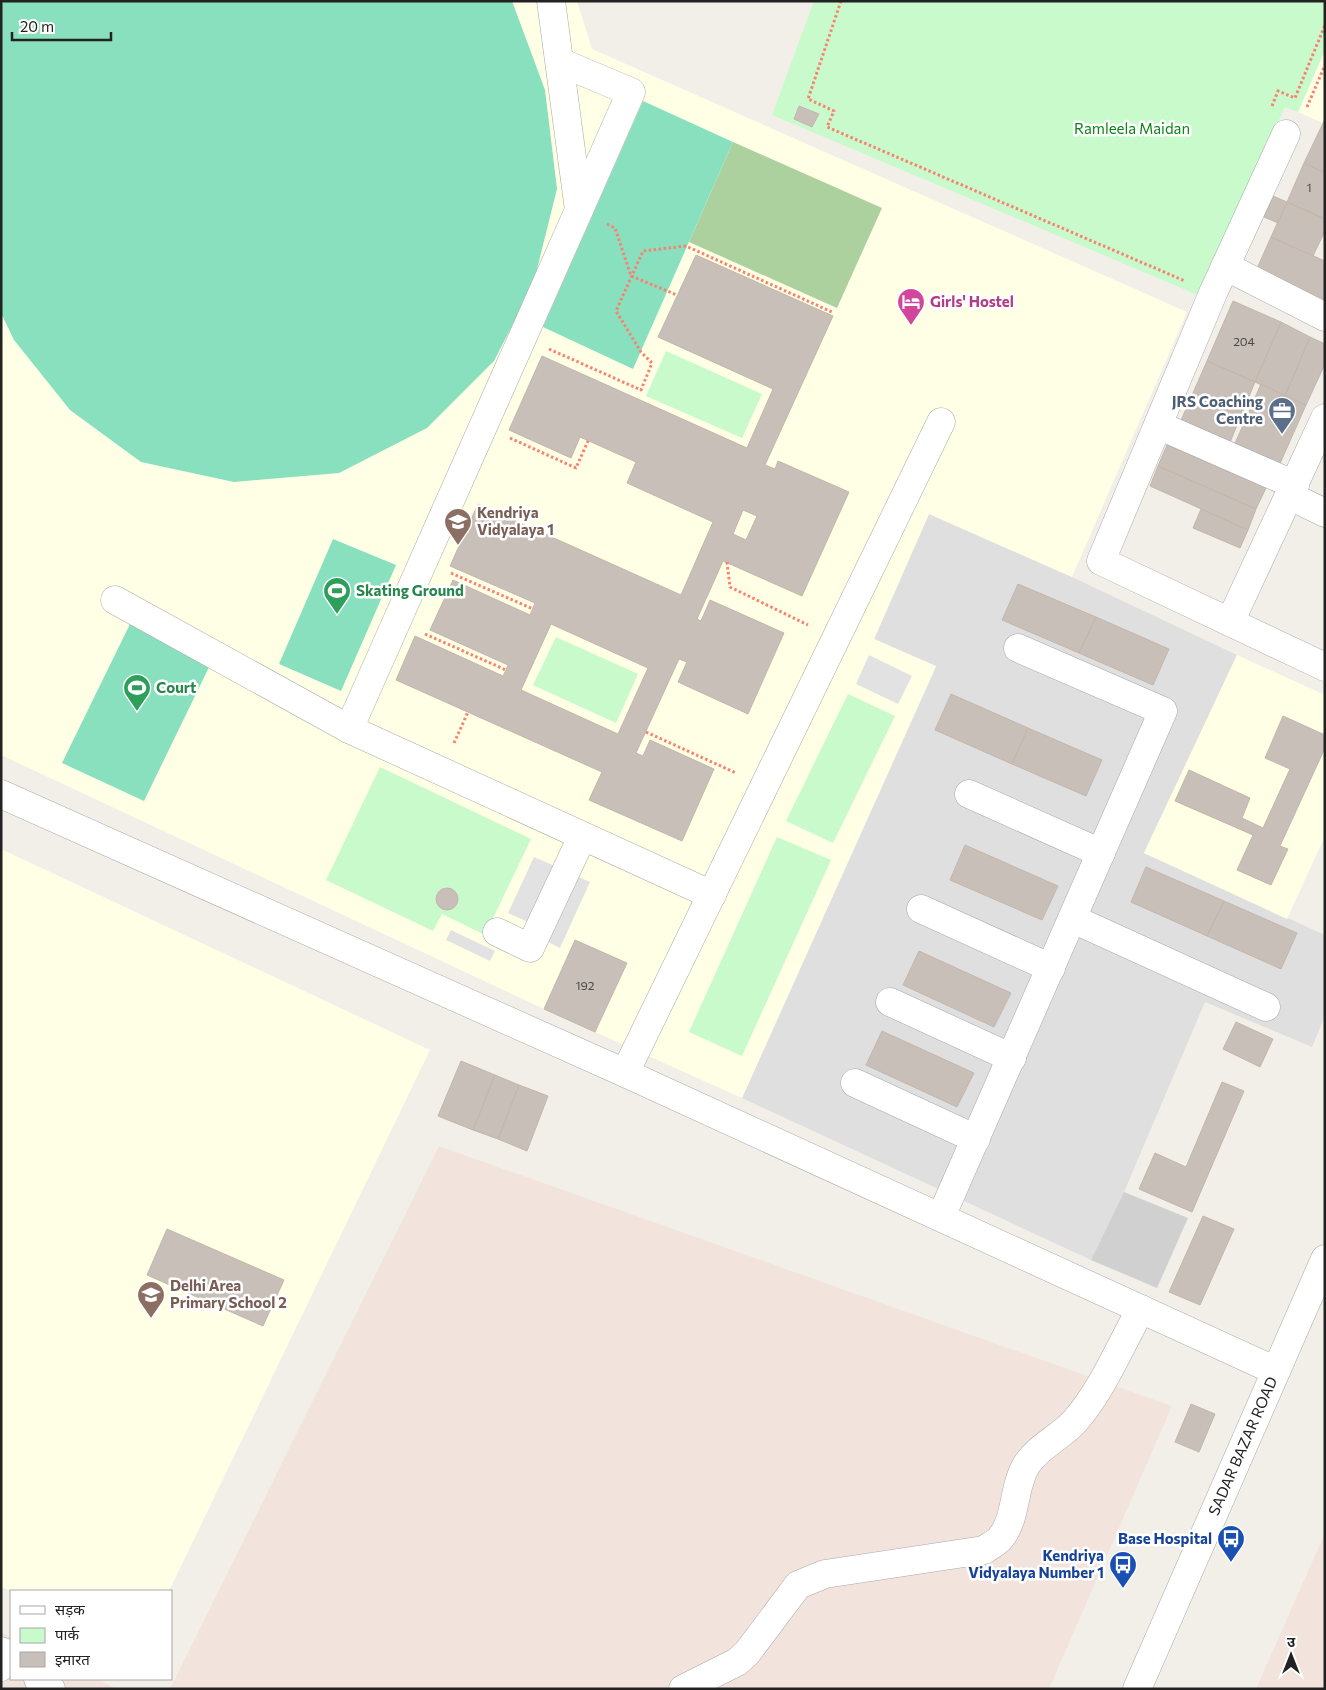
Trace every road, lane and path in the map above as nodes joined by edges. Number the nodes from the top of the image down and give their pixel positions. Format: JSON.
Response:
{"nodes":[{"id":1,"x":551,"y":1,"type":"edge"},
{"id":2,"x":841,"y":1,"type":"edge"},
{"id":3,"x":1325,"y":25,"type":"edge"},
{"id":4,"x":560,"y":62,"type":"junction"},
{"id":5,"x":1325,"y":65,"type":"edge"},
{"id":6,"x":1307,"y":107,"type":"dead end"},
{"id":7,"x":1270,"y":108,"type":"dead end"},
{"id":8,"x":1286,"y":134,"type":"dead end"},
{"id":9,"x":579,"y":210,"type":"junction"},
{"id":10,"x":1225,"y":266,"type":"junction"},
{"id":11,"x":631,"y":276,"type":"junction"},
{"id":12,"x":1191,"y":284,"type":"dead end"},
{"id":13,"x":677,"y":295,"type":"dead end"},
{"id":14,"x":832,"y":312,"type":"dead end"},
{"id":15,"x":1325,"y":317,"type":"edge"},
{"id":16,"x":523,"y":338,"type":"junction"},
{"id":17,"x":1325,"y":418,"type":"edge"},
{"id":18,"x":940,"y":422,"type":"dead end"},
{"id":19,"x":1158,"y":425,"type":"junction"},
{"id":20,"x":484,"y":426,"type":"junction"},
{"id":21,"x":588,"y":441,"type":"dead end"},
{"id":22,"x":1292,"y":490,"type":"junction"},
{"id":23,"x":1325,"y":513,"type":"edge"},
{"id":24,"x":425,"y":561,"type":"junction"},
{"id":25,"x":727,"y":562,"type":"dead end"},
{"id":26,"x":115,"y":600,"type":"dead end"},
{"id":27,"x":532,"y":609,"type":"dead end"},
{"id":28,"x":398,"y":622,"type":"junction"},
{"id":29,"x":1230,"y":622,"type":"junction"},
{"id":30,"x":835,"y":638,"type":"junction"},
{"id":31,"x":1018,"y":648,"type":"dead end"},
{"id":32,"x":1325,"y":667,"type":"edge"},
{"id":33,"x":506,"y":670,"type":"dead end"},
{"id":34,"x":349,"y":729,"type":"junction"},
{"id":35,"x":646,"y":732,"type":"dead end"},
{"id":36,"x":765,"y":786,"type":"junction"},
{"id":37,"x":1,"y":794,"type":"edge"},
{"id":38,"x":969,"y":794,"type":"dead end"},
{"id":39,"x":582,"y":836,"type":"junction"},
{"id":40,"x":1101,"y":853,"type":"junction"},
{"id":41,"x":712,"y":895,"type":"junction"},
{"id":42,"x":921,"y":909,"type":"dead end"},
{"id":43,"x":1072,"y":919,"type":"junction"},
{"id":44,"x":496,"y":932,"type":"dead end"},
{"id":45,"x":1051,"y":968,"type":"junction"},
{"id":46,"x":890,"y":1002,"type":"dead end"},
{"id":47,"x":1266,"y":1007,"type":"dead end"},
{"id":48,"x":1012,"y":1058,"type":"junction"},
{"id":49,"x":625,"y":1073,"type":"junction"},
{"id":50,"x":855,"y":1083,"type":"dead end"},
{"id":51,"x":976,"y":1140,"type":"junction"},
{"id":52,"x":941,"y":1217,"type":"junction"},
{"id":53,"x":1325,"y":1259,"type":"edge"},
{"id":54,"x":1141,"y":1309,"type":"junction"},
{"id":55,"x":1276,"y":1371,"type":"junction"},
{"id":56,"x":39,"y":1680,"type":"edge"},
{"id":57,"x":51,"y":1689,"type":"edge"},
{"id":58,"x":683,"y":1689,"type":"edge"},
{"id":59,"x":1137,"y":1689,"type":"edge"}],
"edges":[{"from":1,"to":4,"type":"street"},
{"from":2,"to":12,"type":"path"},
{"from":3,"to":7,"type":"path"},
{"from":4,"to":9,"type":"street"},
{"from":4,"to":9,"type":"street"},
{"from":5,"to":6,"type":"path"},
{"from":8,"to":10,"type":"street"},
{"from":9,"to":11,"type":"path"},
{"from":9,"to":16,"type":"street"},
{"from":10,"to":15,"type":"street"},
{"from":10,"to":19,"type":"street"},
{"from":11,"to":13,"type":"path"},
{"from":11,"to":14,"type":"path"},
{"from":11,"to":16,"type":"path"},
{"from":16,"to":20,"type":"street"},
{"from":17,"to":22,"type":"street"},
{"from":18,"to":30,"type":"street"},
{"from":19,"to":22,"type":"street"},
{"from":19,"to":29,"type":"street"},
{"from":20,"to":21,"type":"path"},
{"from":20,"to":24,"type":"street"},
{"from":22,"to":23,"type":"street"},
{"from":22,"to":29,"type":"street"},
{"from":24,"to":27,"type":"path"},
{"from":24,"to":28,"type":"street"},
{"from":25,"to":30,"type":"path"},
{"from":26,"to":34,"type":"street"},
{"from":28,"to":33,"type":"path"},
{"from":28,"to":34,"type":"street"},
{"from":29,"to":32,"type":"street"},
{"from":30,"to":36,"type":"street"},
{"from":31,"to":40,"type":"street"},
{"from":34,"to":39,"type":"street"},
{"from":35,"to":36,"type":"path"},
{"from":36,"to":41,"type":"street"},
{"from":37,"to":49,"type":"street"},
{"from":38,"to":40,"type":"street"},
{"from":39,"to":41,"type":"street"},
{"from":39,"to":44,"type":"street"},
{"from":40,"to":43,"type":"street"},
{"from":41,"to":49,"type":"street"},
{"from":42,"to":45,"type":"street"},
{"from":43,"to":45,"type":"street"},
{"from":43,"to":47,"type":"street"},
{"from":45,"to":48,"type":"street"},
{"from":46,"to":48,"type":"street"},
{"from":48,"to":51,"type":"street"},
{"from":49,"to":52,"type":"street"},
{"from":50,"to":51,"type":"street"},
{"from":51,"to":52,"type":"street"},
{"from":52,"to":54,"type":"street"},
{"from":53,"to":55,"type":"street","name":"SADAR BAZAR ROAD"},
{"from":54,"to":55,"type":"street"},
{"from":54,"to":58,"type":"street"},
{"from":55,"to":59,"type":"street","name":"SADAR BAZAR ROAD"},
{"from":56,"to":57,"type":"street"}]}
